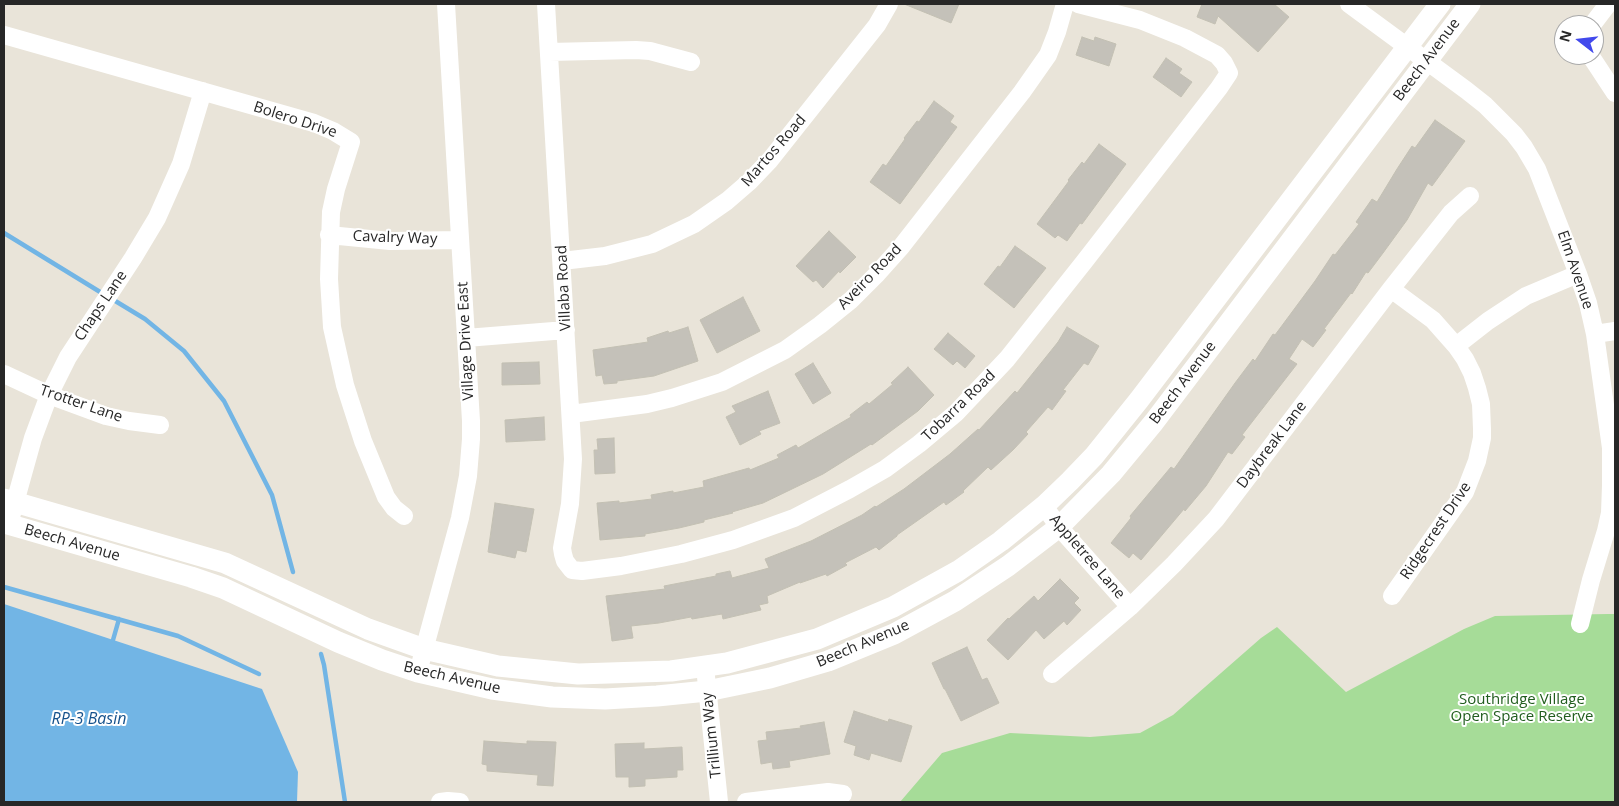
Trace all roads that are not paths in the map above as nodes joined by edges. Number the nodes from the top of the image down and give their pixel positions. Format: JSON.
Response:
{"nodes":[{"id":1,"x":446,"y":4,"type":"edge"},
{"id":2,"x":546,"y":4,"type":"edge"},
{"id":3,"x":889,"y":4,"type":"edge"},
{"id":4,"x":1065,"y":4,"type":"edge"},
{"id":5,"x":1078,"y":4,"type":"edge"},
{"id":6,"x":1349,"y":4,"type":"edge"},
{"id":7,"x":1440,"y":4,"type":"edge"},
{"id":8,"x":1470,"y":4,"type":"edge"},
{"id":9,"x":1608,"y":4,"type":"edge"},
{"id":10,"x":1600,"y":15,"type":"edge"},
{"id":11,"x":4,"y":34,"type":"edge"},
{"id":12,"x":1407,"y":47,"type":"junction"},
{"id":13,"x":549,"y":52,"type":"junction"},
{"id":14,"x":1427,"y":61,"type":"junction"},
{"id":15,"x":691,"y":62,"type":"dead end"},
{"id":16,"x":1597,"y":65,"type":"edge"},
{"id":17,"x":202,"y":91,"type":"junction"},
{"id":18,"x":1615,"y":93,"type":"edge"},
{"id":19,"x":1470,"y":196,"type":"dead end"},
{"id":20,"x":329,"y":235,"type":"junction"},
{"id":21,"x":460,"y":240,"type":"junction"},
{"id":22,"x":562,"y":261,"type":"junction"},
{"id":23,"x":1578,"y":274,"type":"junction"},
{"id":24,"x":1391,"y":289,"type":"junction"},
{"id":25,"x":566,"y":330,"type":"junction"},
{"id":26,"x":1615,"y":331,"type":"edge"},
{"id":27,"x":1595,"y":334,"type":"junction"},
{"id":28,"x":466,"y":338,"type":"junction"},
{"id":29,"x":1456,"y":346,"type":"junction"},
{"id":30,"x":4,"y":374,"type":"edge"},
{"id":31,"x":49,"y":395,"type":"junction"},
{"id":32,"x":571,"y":414,"type":"junction"},
{"id":33,"x":160,"y":425,"type":"dead end"},
{"id":34,"x":9,"y":500,"type":"edge"},
{"id":35,"x":1044,"y":506,"type":"junction"},
{"id":36,"x":1612,"y":513,"type":"edge"},
{"id":37,"x":404,"y":516,"type":"dead end"},
{"id":38,"x":6,"y":524,"type":"edge"},
{"id":39,"x":1059,"y":528,"type":"junction"},
{"id":40,"x":572,"y":570,"type":"joint"},
{"id":41,"x":1392,"y":596,"type":"dead end"},
{"id":42,"x":1130,"y":607,"type":"junction"},
{"id":43,"x":1580,"y":624,"type":"dead end"},
{"id":44,"x":424,"y":649,"type":"junction"},
{"id":45,"x":705,"y":667,"type":"junction"},
{"id":46,"x":418,"y":672,"type":"junction"},
{"id":47,"x":1052,"y":674,"type":"dead end"},
{"id":48,"x":707,"y":691,"type":"junction"},
{"id":49,"x":843,"y":794,"type":"dead end"},
{"id":50,"x":440,"y":802,"type":"edge"},
{"id":51,"x":460,"y":802,"type":"edge"},
{"id":52,"x":719,"y":802,"type":"edge"},
{"id":53,"x":746,"y":802,"type":"edge"}],
"edges":[{"from":1,"to":21,"type":"street","name":"Village Drive East"},
{"from":2,"to":13,"type":"street","name":"Villaba Road"},
{"from":3,"to":22,"type":"street","name":"Martos Road"},
{"from":4,"to":32,"type":"street","name":"Aveiro Road"},
{"from":5,"to":40,"type":"street","name":"Tobarra Road"},
{"from":6,"to":12,"type":"street","name":"Elm Avenue"},
{"from":7,"to":12,"type":"street","name":"Beech Avenue"},
{"from":8,"to":14,"type":"street","name":"Beech Avenue"},
{"from":9,"to":10,"type":"street"},
{"from":11,"to":17,"type":"street","name":"Bolero Drive"},
{"from":12,"to":14,"type":"street","name":"Elm Avenue"},
{"from":12,"to":35,"type":"street","name":"Beech Avenue"},
{"from":13,"to":15,"type":"street"},
{"from":13,"to":22,"type":"street","name":"Villaba Road"},
{"from":14,"to":23,"type":"street","name":"Elm Avenue"},
{"from":14,"to":39,"type":"street","name":"Beech Avenue"},
{"from":16,"to":18,"type":"street"},
{"from":17,"to":20,"type":"street","name":"Bolero Drive"},
{"from":17,"to":31,"type":"street","name":"Chaps Lane"},
{"from":19,"to":24,"type":"street","name":"Daybreak Lane"},
{"from":20,"to":21,"type":"street","name":"Cavalry Way"},
{"from":20,"to":37,"type":"street","name":"Bolero Drive"},
{"from":21,"to":28,"type":"street","name":"Village Drive East"},
{"from":22,"to":25,"type":"street","name":"Villaba Road"},
{"from":23,"to":27,"type":"street","name":"Elm Avenue"},
{"from":23,"to":29,"type":"street"},
{"from":24,"to":29,"type":"street","name":"Ridgecrest Drive"},
{"from":24,"to":42,"type":"street","name":"Daybreak Lane"},
{"from":25,"to":28,"type":"street"},
{"from":25,"to":32,"type":"street","name":"Villaba Road"},
{"from":26,"to":27,"type":"street"},
{"from":27,"to":36,"type":"street","name":"Elm Avenue"},
{"from":28,"to":44,"type":"street","name":"Village Drive East"},
{"from":29,"to":41,"type":"street","name":"Ridgecrest Drive"},
{"from":30,"to":31,"type":"street","name":"Trotter Lane"},
{"from":31,"to":33,"type":"street","name":"Trotter Lane"},
{"from":31,"to":34,"type":"street","name":"Chaps Lane"},
{"from":32,"to":40,"type":"street","name":"Villaba Road"},
{"from":34,"to":38,"type":"street","name":"Chaps Lane"},
{"from":34,"to":44,"type":"street","name":"Beech Avenue"},
{"from":35,"to":39,"type":"street","name":"Appletree Lane"},
{"from":35,"to":45,"type":"street","name":"Beech Avenue"},
{"from":36,"to":43,"type":"street","name":"Elm Avenue"},
{"from":38,"to":46,"type":"street","name":"Beech Avenue"},
{"from":39,"to":42,"type":"street","name":"Appletree Lane"},
{"from":39,"to":48,"type":"street","name":"Beech Avenue"},
{"from":42,"to":47,"type":"street","name":"Daybreak Lane"},
{"from":44,"to":45,"type":"street","name":"Beech Avenue"},
{"from":44,"to":46,"type":"street","name":"Village Drive East"},
{"from":45,"to":48,"type":"street","name":"Trillium Way"},
{"from":46,"to":48,"type":"street","name":"Beech Avenue"},
{"from":48,"to":52,"type":"street","name":"Trillium Way"},
{"from":49,"to":53,"type":"street"},
{"from":50,"to":51,"type":"street"}]}
